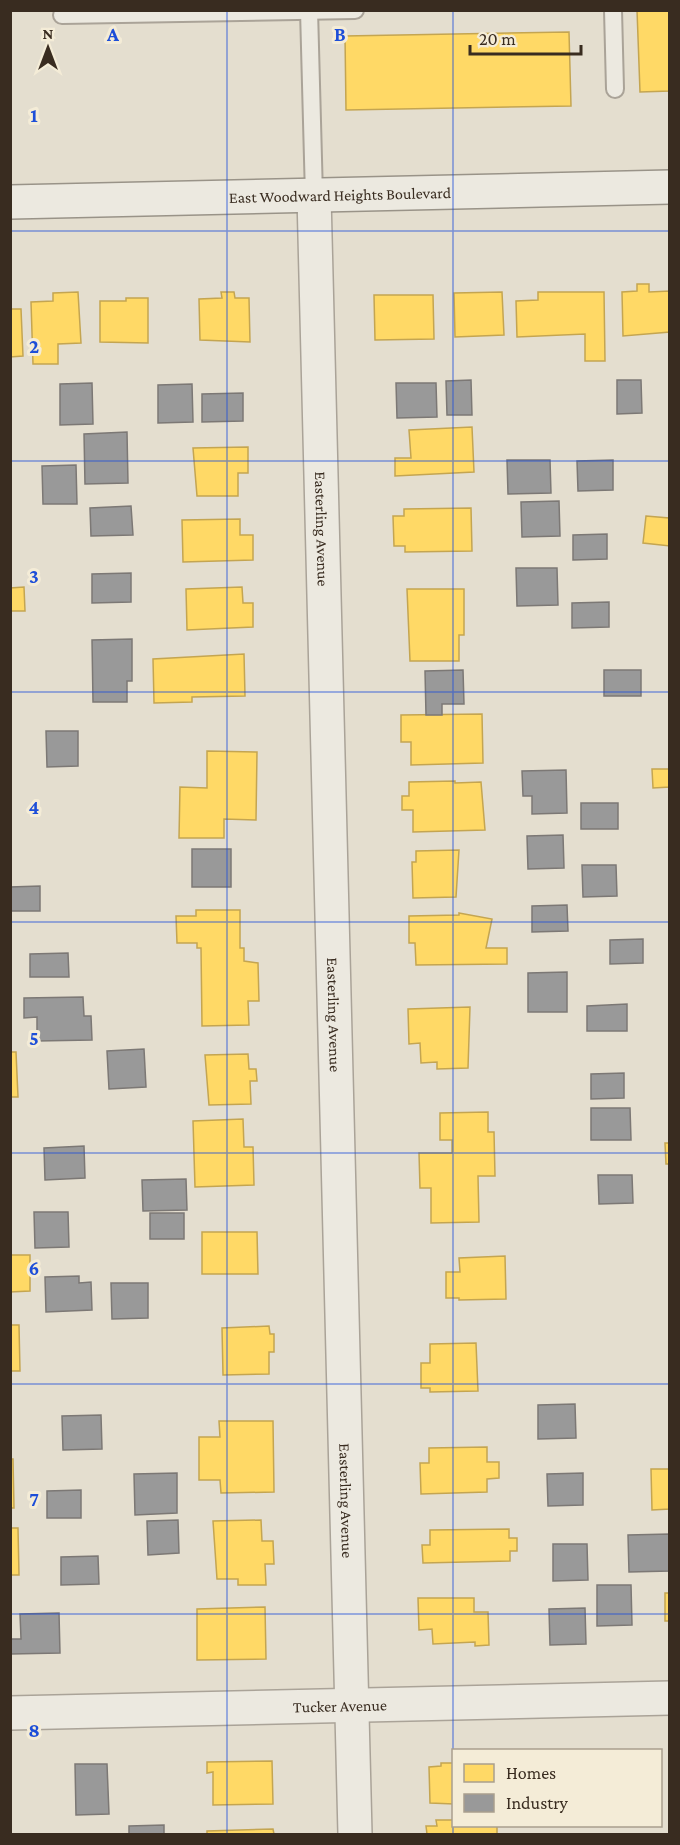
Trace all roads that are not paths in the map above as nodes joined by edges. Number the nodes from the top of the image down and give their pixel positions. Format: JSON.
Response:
{"nodes":[{"id":1,"x":355,"y":10,"type":"edge"},
{"id":2,"x":613,"y":10,"type":"edge"},
{"id":3,"x":309,"y":11,"type":"edge"},
{"id":4,"x":62,"y":15,"type":"dead end"},
{"id":5,"x":615,"y":89,"type":"dead end"},
{"id":6,"x":669,"y":187,"type":"edge"},
{"id":7,"x":314,"y":196,"type":"junction"},
{"id":8,"x":10,"y":202,"type":"edge"},
{"id":9,"x":669,"y":1698,"type":"edge"},
{"id":10,"x":352,"y":1706,"type":"junction"},
{"id":11,"x":10,"y":1713,"type":"edge"},
{"id":12,"x":355,"y":1834,"type":"edge"}],
"edges":[{"from":1,"to":3,"type":"lane"},
{"from":2,"to":5,"type":"lane"},
{"from":3,"to":4,"type":"lane"},
{"from":3,"to":7,"type":"lane"},
{"from":6,"to":7,"type":"street","name":"East Woodward Heights Boulevard"},
{"from":7,"to":8,"type":"street","name":"East Woodward Heights Boulevard"},
{"from":7,"to":10,"type":"street","name":"Easterling Avenue"},
{"from":9,"to":10,"type":"street","name":"Tucker Avenue"},
{"from":10,"to":11,"type":"street","name":"Tucker Avenue"},
{"from":10,"to":12,"type":"street","name":"Easterling Avenue"}]}
